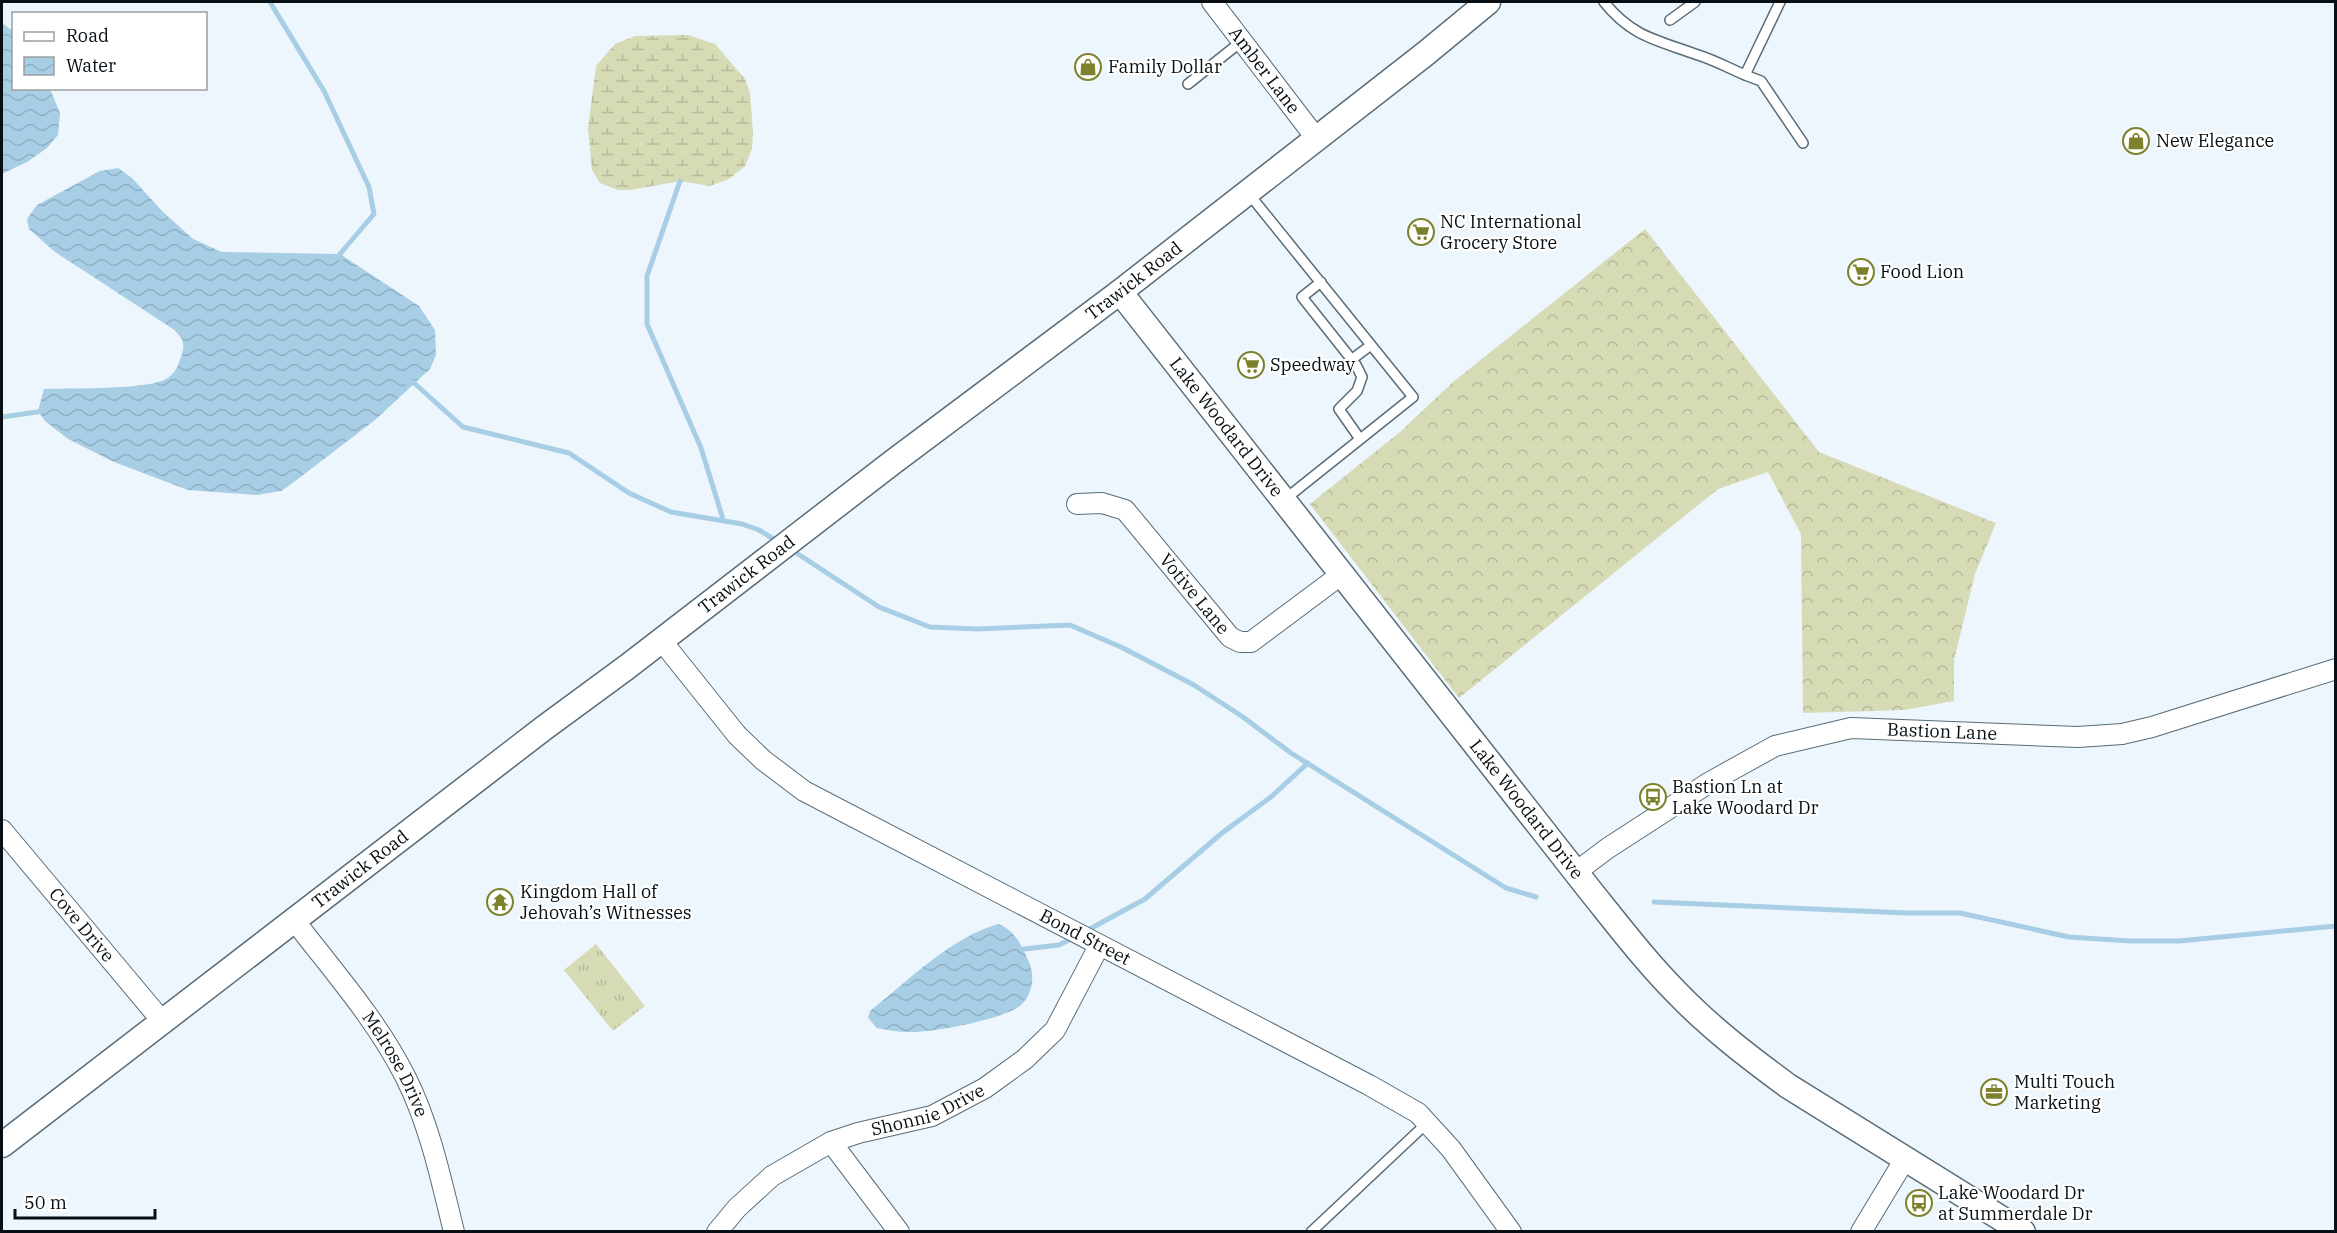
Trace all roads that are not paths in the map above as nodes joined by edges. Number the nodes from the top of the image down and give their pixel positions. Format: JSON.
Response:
{"nodes":[{"id":1,"x":1212,"y":2,"type":"edge"},
{"id":2,"x":1488,"y":2,"type":"edge"},
{"id":3,"x":1604,"y":2,"type":"edge"},
{"id":4,"x":1695,"y":2,"type":"edge"},
{"id":5,"x":1780,"y":2,"type":"edge"},
{"id":6,"x":1670,"y":20,"type":"dead end"},
{"id":7,"x":1242,"y":41,"type":"junction"},
{"id":8,"x":1745,"y":75,"type":"junction"},
{"id":9,"x":1188,"y":84,"type":"dead end"},
{"id":10,"x":1316,"y":138,"type":"junction"},
{"id":11,"x":1803,"y":143,"type":"dead end"},
{"id":12,"x":1247,"y":192,"type":"junction"},
{"id":13,"x":1321,"y":282,"type":"junction"},
{"id":14,"x":1120,"y":292,"type":"junction"},
{"id":15,"x":1371,"y":345,"type":"junction"},
{"id":16,"x":1352,"y":360,"type":"junction"},
{"id":17,"x":1360,"y":439,"type":"junction"},
{"id":18,"x":1284,"y":500,"type":"junction"},
{"id":19,"x":1077,"y":504,"type":"dead end"},
{"id":20,"x":1342,"y":574,"type":"junction"},
{"id":21,"x":661,"y":640,"type":"junction"},
{"id":22,"x":2336,"y":669,"type":"edge"},
{"id":23,"x":2,"y":830,"type":"edge"},
{"id":24,"x":1576,"y":872,"type":"junction"},
{"id":25,"x":294,"y":920,"type":"junction"},
{"id":26,"x":1099,"y":946,"type":"junction"},
{"id":27,"x":162,"y":1022,"type":"junction"},
{"id":28,"x":1427,"y":1123,"type":"junction"},
{"id":29,"x":831,"y":1142,"type":"junction"},
{"id":30,"x":2,"y":1145,"type":"edge"},
{"id":31,"x":1905,"y":1160,"type":"junction"},
{"id":32,"x":454,"y":1232,"type":"edge"},
{"id":33,"x":717,"y":1232,"type":"edge"},
{"id":34,"x":899,"y":1232,"type":"edge"},
{"id":35,"x":1311,"y":1232,"type":"edge"},
{"id":36,"x":1511,"y":1232,"type":"edge"},
{"id":37,"x":1862,"y":1232,"type":"edge"},
{"id":38,"x":2024,"y":1232,"type":"edge"}],
"edges":[{"from":1,"to":7,"type":"street","name":"Amber Lane"},
{"from":2,"to":10,"type":"street","name":"Trawick Road"},
{"from":3,"to":8,"type":"lane"},
{"from":4,"to":6,"type":"lane"},
{"from":5,"to":8,"type":"lane"},
{"from":7,"to":9,"type":"lane"},
{"from":7,"to":10,"type":"street","name":"Amber Lane"},
{"from":8,"to":11,"type":"lane"},
{"from":10,"to":12,"type":"street","name":"Trawick Road"},
{"from":12,"to":13,"type":"lane"},
{"from":12,"to":14,"type":"street","name":"Trawick Road"},
{"from":13,"to":15,"type":"lane"},
{"from":13,"to":16,"type":"lane"},
{"from":14,"to":18,"type":"street","name":"Lake Woodard Drive"},
{"from":14,"to":21,"type":"street","name":"Trawick Road"},
{"from":15,"to":16,"type":"lane"},
{"from":15,"to":17,"type":"lane"},
{"from":16,"to":17,"type":"lane"},
{"from":17,"to":18,"type":"lane"},
{"from":18,"to":20,"type":"street","name":"Lake Woodard Drive"},
{"from":19,"to":20,"type":"street","name":"Votive Lane"},
{"from":20,"to":24,"type":"street","name":"Lake Woodard Drive"},
{"from":21,"to":25,"type":"street","name":"Trawick Road"},
{"from":21,"to":26,"type":"street","name":"Bond Street"},
{"from":22,"to":24,"type":"street","name":"Bastion Lane"},
{"from":23,"to":27,"type":"street","name":"Cove Drive"},
{"from":24,"to":31,"type":"street","name":"Lake Woodard Drive"},
{"from":25,"to":27,"type":"street","name":"Trawick Road"},
{"from":25,"to":32,"type":"street","name":"Melrose Drive"},
{"from":26,"to":28,"type":"street","name":"Bond Street"},
{"from":26,"to":29,"type":"street","name":"Shonnie Drive"},
{"from":27,"to":30,"type":"street","name":"Trawick Road"},
{"from":28,"to":35,"type":"lane"},
{"from":28,"to":36,"type":"street","name":"Bond Street"},
{"from":29,"to":33,"type":"street","name":"Shonnie Drive"},
{"from":29,"to":34,"type":"street"},
{"from":31,"to":37,"type":"street"},
{"from":31,"to":38,"type":"street","name":"Lake Woodard Drive"}]}
